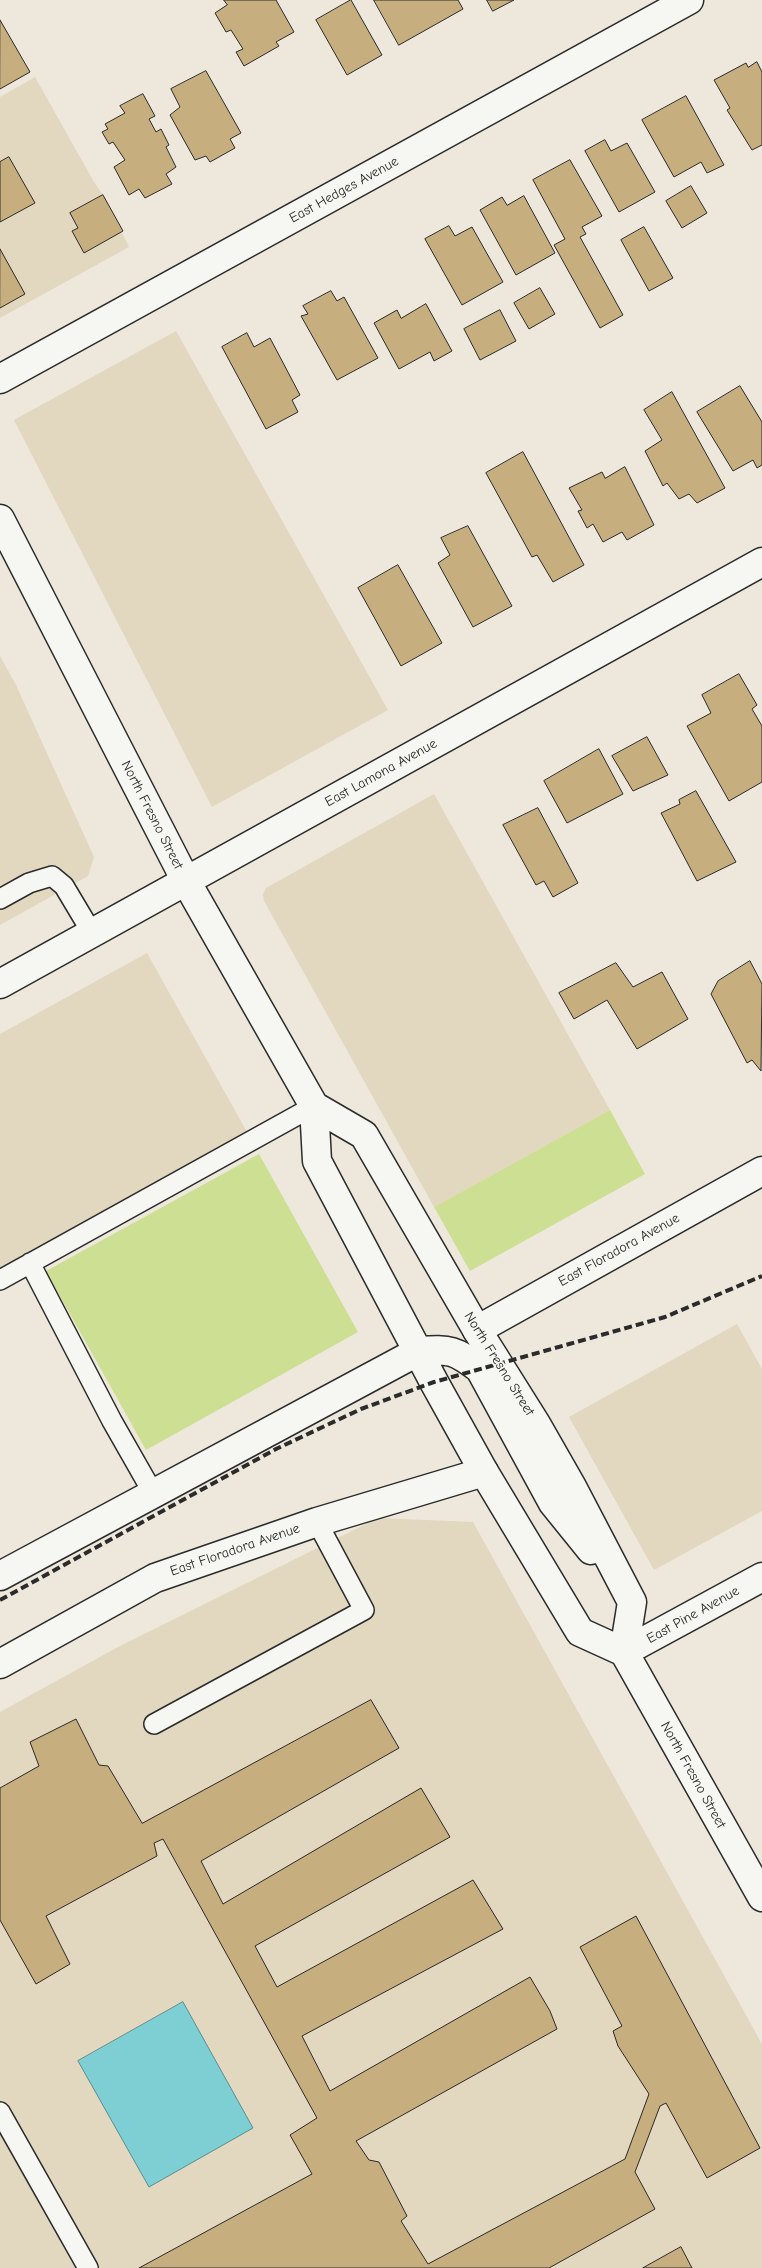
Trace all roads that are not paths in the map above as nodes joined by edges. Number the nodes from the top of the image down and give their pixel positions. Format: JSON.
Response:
{"nodes":[{"id":1,"x":689,"y":0,"type":"edge"},
{"id":2,"x":0,"y":379,"type":"edge"},
{"id":3,"x":0,"y":519,"type":"edge"},
{"id":4,"x":762,"y":562,"type":"edge"},
{"id":5,"x":186,"y":881,"type":"junction"},
{"id":6,"x":0,"y":899,"type":"edge"},
{"id":7,"x":92,"y":933,"type":"junction"},
{"id":8,"x":0,"y":984,"type":"edge"},
{"id":9,"x":314,"y":1106,"type":"junction"},
{"id":10,"x":762,"y":1171,"type":"edge"},
{"id":11,"x":30,"y":1263,"type":"junction"},
{"id":12,"x":0,"y":1280,"type":"edge"},
{"id":13,"x":477,"y":1330,"type":"junction"},
{"id":14,"x":419,"y":1351,"type":"junction"},
{"id":15,"x":484,"y":1472,"type":"junction"},
{"id":16,"x":153,"y":1493,"type":"junction"},
{"id":17,"x":317,"y":1522,"type":"junction"},
{"id":18,"x":0,"y":1576,"type":"edge"},
{"id":19,"x":762,"y":1577,"type":"edge"},
{"id":20,"x":632,"y":1602,"type":"junction"},
{"id":21,"x":624,"y":1652,"type":"junction"},
{"id":22,"x":0,"y":1664,"type":"edge"},
{"id":23,"x":154,"y":1724,"type":"dead end"},
{"id":24,"x":762,"y":1897,"type":"edge"},
{"id":25,"x":0,"y":2112,"type":"edge"},
{"id":26,"x":88,"y":2268,"type":"edge"}],
"edges":[{"from":1,"to":2,"type":"street","name":"East Hedges Avenue"},
{"from":3,"to":5,"type":"street","name":"North Fresno Street"},
{"from":4,"to":5,"type":"street","name":"East Lamona Avenue"},
{"from":5,"to":7,"type":"street","name":"East Lamona Avenue"},
{"from":5,"to":9,"type":"street","name":"North Fresno Street"},
{"from":6,"to":7,"type":"lane"},
{"from":7,"to":8,"type":"street","name":"East Lamona Avenue"},
{"from":9,"to":11,"type":"lane"},
{"from":9,"to":13,"type":"street","name":"North Fresno Street"},
{"from":9,"to":14,"type":"street","name":"North Fresno Street"},
{"from":10,"to":13,"type":"street","name":"East Floradora Avenue"},
{"from":11,"to":12,"type":"lane"},
{"from":11,"to":16,"type":"lane"},
{"from":13,"to":20,"type":"street","name":"North Fresno Street"},
{"from":14,"to":15,"type":"street","name":"North Fresno Street"},
{"from":14,"to":16,"type":"street"},
{"from":14,"to":20,"type":"street"},
{"from":15,"to":17,"type":"street","name":"East Floradora Avenue"},
{"from":15,"to":21,"type":"street","name":"North Fresno Street"},
{"from":16,"to":18,"type":"street"},
{"from":17,"to":22,"type":"street","name":"East Floradora Avenue"},
{"from":17,"to":23,"type":"lane"},
{"from":19,"to":21,"type":"street","name":"East Pine Avenue"},
{"from":20,"to":21,"type":"street"},
{"from":21,"to":24,"type":"street","name":"North Fresno Street"},
{"from":25,"to":26,"type":"lane"}]}
